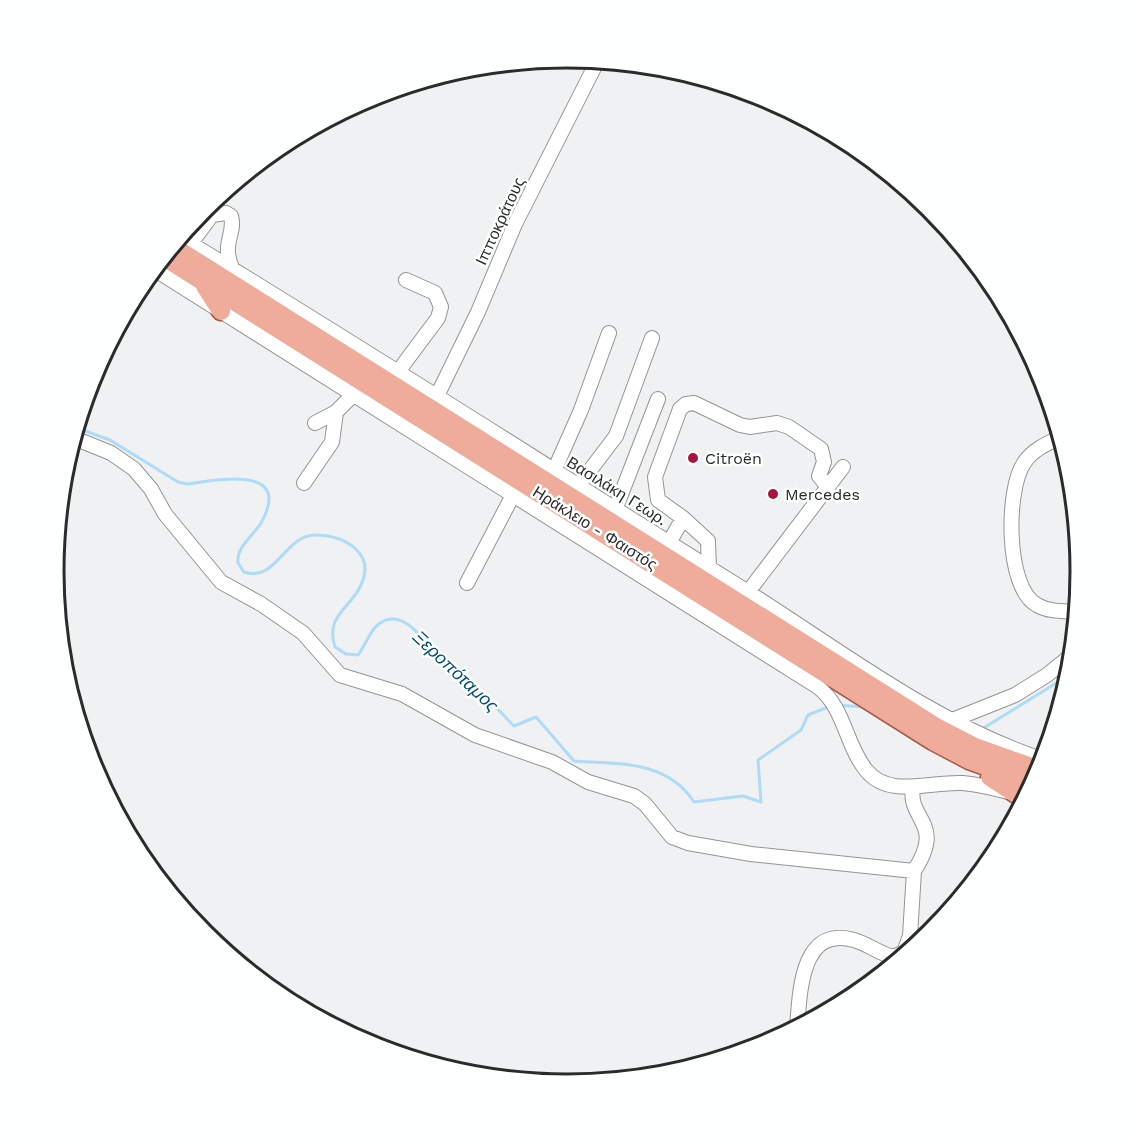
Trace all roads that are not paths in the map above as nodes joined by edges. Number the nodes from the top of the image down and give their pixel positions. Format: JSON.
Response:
{"nodes":[{"id":1,"x":594,"y":69,"type":"edge"},
{"id":2,"x":212,"y":215,"type":"edge"},
{"id":3,"x":187,"y":241,"type":"edge"},
{"id":4,"x":179,"y":251,"type":"edge"},
{"id":5,"x":170,"y":261,"type":"edge"},
{"id":6,"x":232,"y":268,"type":"junction"},
{"id":7,"x":161,"y":274,"type":"edge"},
{"id":8,"x":200,"y":280,"type":"junction"},
{"id":9,"x":406,"y":280,"type":"dead end"},
{"id":10,"x":221,"y":311,"type":"junction"},
{"id":11,"x":609,"y":333,"type":"dead end"},
{"id":12,"x":652,"y":338,"type":"dead end"},
{"id":13,"x":396,"y":373,"type":"junction"},
{"id":14,"x":353,"y":395,"type":"junction"},
{"id":15,"x":436,"y":398,"type":"junction"},
{"id":16,"x":658,"y":399,"type":"dead end"},
{"id":17,"x":389,"y":400,"type":"junction"},
{"id":18,"x":336,"y":412,"type":"junction"},
{"id":19,"x":315,"y":423,"type":"dead end"},
{"id":20,"x":82,"y":441,"type":"edge"},
{"id":21,"x":1053,"y":441,"type":"edge"},
{"id":22,"x":843,"y":467,"type":"dead end"},
{"id":23,"x":554,"y":471,"type":"junction"},
{"id":24,"x":304,"y":483,"type":"dead end"},
{"id":25,"x":578,"y":486,"type":"junction"},
{"id":26,"x":828,"y":487,"type":"junction"},
{"id":27,"x":513,"y":495,"type":"junction"},
{"id":28,"x":615,"y":510,"type":"junction"},
{"id":29,"x":683,"y":518,"type":"junction"},
{"id":30,"x":669,"y":543,"type":"junction"},
{"id":31,"x":709,"y":568,"type":"junction"},
{"id":32,"x":467,"y":583,"type":"dead end"},
{"id":33,"x":748,"y":592,"type":"junction"},
{"id":34,"x":1068,"y":612,"type":"edge"},
{"id":35,"x":769,"y":621,"type":"junction"},
{"id":36,"x":1062,"y":663,"type":"edge"},
{"id":37,"x":950,"y":721,"type":"junction"},
{"id":38,"x":933,"y":741,"type":"junction"},
{"id":39,"x":1035,"y":756,"type":"edge"},
{"id":40,"x":1030,"y":767,"type":"edge"},
{"id":41,"x":1025,"y":780,"type":"edge"},
{"id":42,"x":913,"y":787,"type":"junction"},
{"id":43,"x":1018,"y":794,"type":"edge"},
{"id":44,"x":1019,"y":794,"type":"edge"},
{"id":45,"x":914,"y":871,"type":"junction"},
{"id":46,"x":909,"y":940,"type":"edge"},
{"id":47,"x":891,"y":956,"type":"edge"},
{"id":48,"x":798,"y":1018,"type":"edge"}],
"edges":[{"from":1,"to":15,"type":"street","name":"Ιπποκράτους"},
{"from":2,"to":6,"type":"street"},
{"from":3,"to":6,"type":"street","name":"Βασιλάκη Γεωρ."},
{"from":4,"to":35,"type":"main road","name":"Ηράκλειο - Φαιστός"},
{"from":5,"to":8,"type":"main road","name":"Ηράκλειο - Φαιστός"},
{"from":6,"to":13,"type":"street","name":"Βασιλάκη Γεωρ."},
{"from":7,"to":10,"type":"street"},
{"from":8,"to":10,"type":"main road"},
{"from":8,"to":17,"type":"main road","name":"Ηράκλειο - Φαιστός"},
{"from":9,"to":13,"type":"street"},
{"from":10,"to":14,"type":"street"},
{"from":11,"to":23,"type":"street"},
{"from":12,"to":25,"type":"street"},
{"from":13,"to":15,"type":"street","name":"Βασιλάκη Γεωρ."},
{"from":14,"to":17,"type":"main road"},
{"from":14,"to":18,"type":"street"},
{"from":14,"to":27,"type":"street"},
{"from":15,"to":23,"type":"street","name":"Βασιλάκη Γεωρ."},
{"from":16,"to":28,"type":"street"},
{"from":17,"to":38,"type":"main road","name":"Ηράκλειο - Φαιστός"},
{"from":18,"to":19,"type":"street"},
{"from":18,"to":24,"type":"street"},
{"from":20,"to":45,"type":"street"},
{"from":21,"to":34,"type":"street"},
{"from":22,"to":26,"type":"street"},
{"from":23,"to":25,"type":"street","name":"Βασιλάκη Γεωρ."},
{"from":25,"to":28,"type":"street","name":"Βασιλάκη Γεωρ."},
{"from":26,"to":29,"type":"street"},
{"from":26,"to":33,"type":"street"},
{"from":27,"to":32,"type":"street"},
{"from":27,"to":42,"type":"street"},
{"from":28,"to":30,"type":"street","name":"Βασιλάκη Γεωρ."},
{"from":29,"to":30,"type":"street"},
{"from":29,"to":31,"type":"street"},
{"from":30,"to":31,"type":"street","name":"Βασιλάκη Γεωρ."},
{"from":31,"to":33,"type":"street","name":"Βασιλάκη Γεωρ."},
{"from":33,"to":35,"type":"main road"},
{"from":33,"to":37,"type":"street","name":"Βασιλάκη Γεωρ."},
{"from":35,"to":40,"type":"main road","name":"Ηράκλειο - Φαιστός"},
{"from":36,"to":37,"type":"street"},
{"from":37,"to":39,"type":"street","name":"Βασιλάκη Γεωρ."},
{"from":38,"to":41,"type":"main road","name":"Ηράκλειο - Φαιστός"},
{"from":38,"to":44,"type":"main road"},
{"from":42,"to":43,"type":"street"},
{"from":42,"to":45,"type":"street"},
{"from":45,"to":46,"type":"street"},
{"from":47,"to":48,"type":"street"}]}
